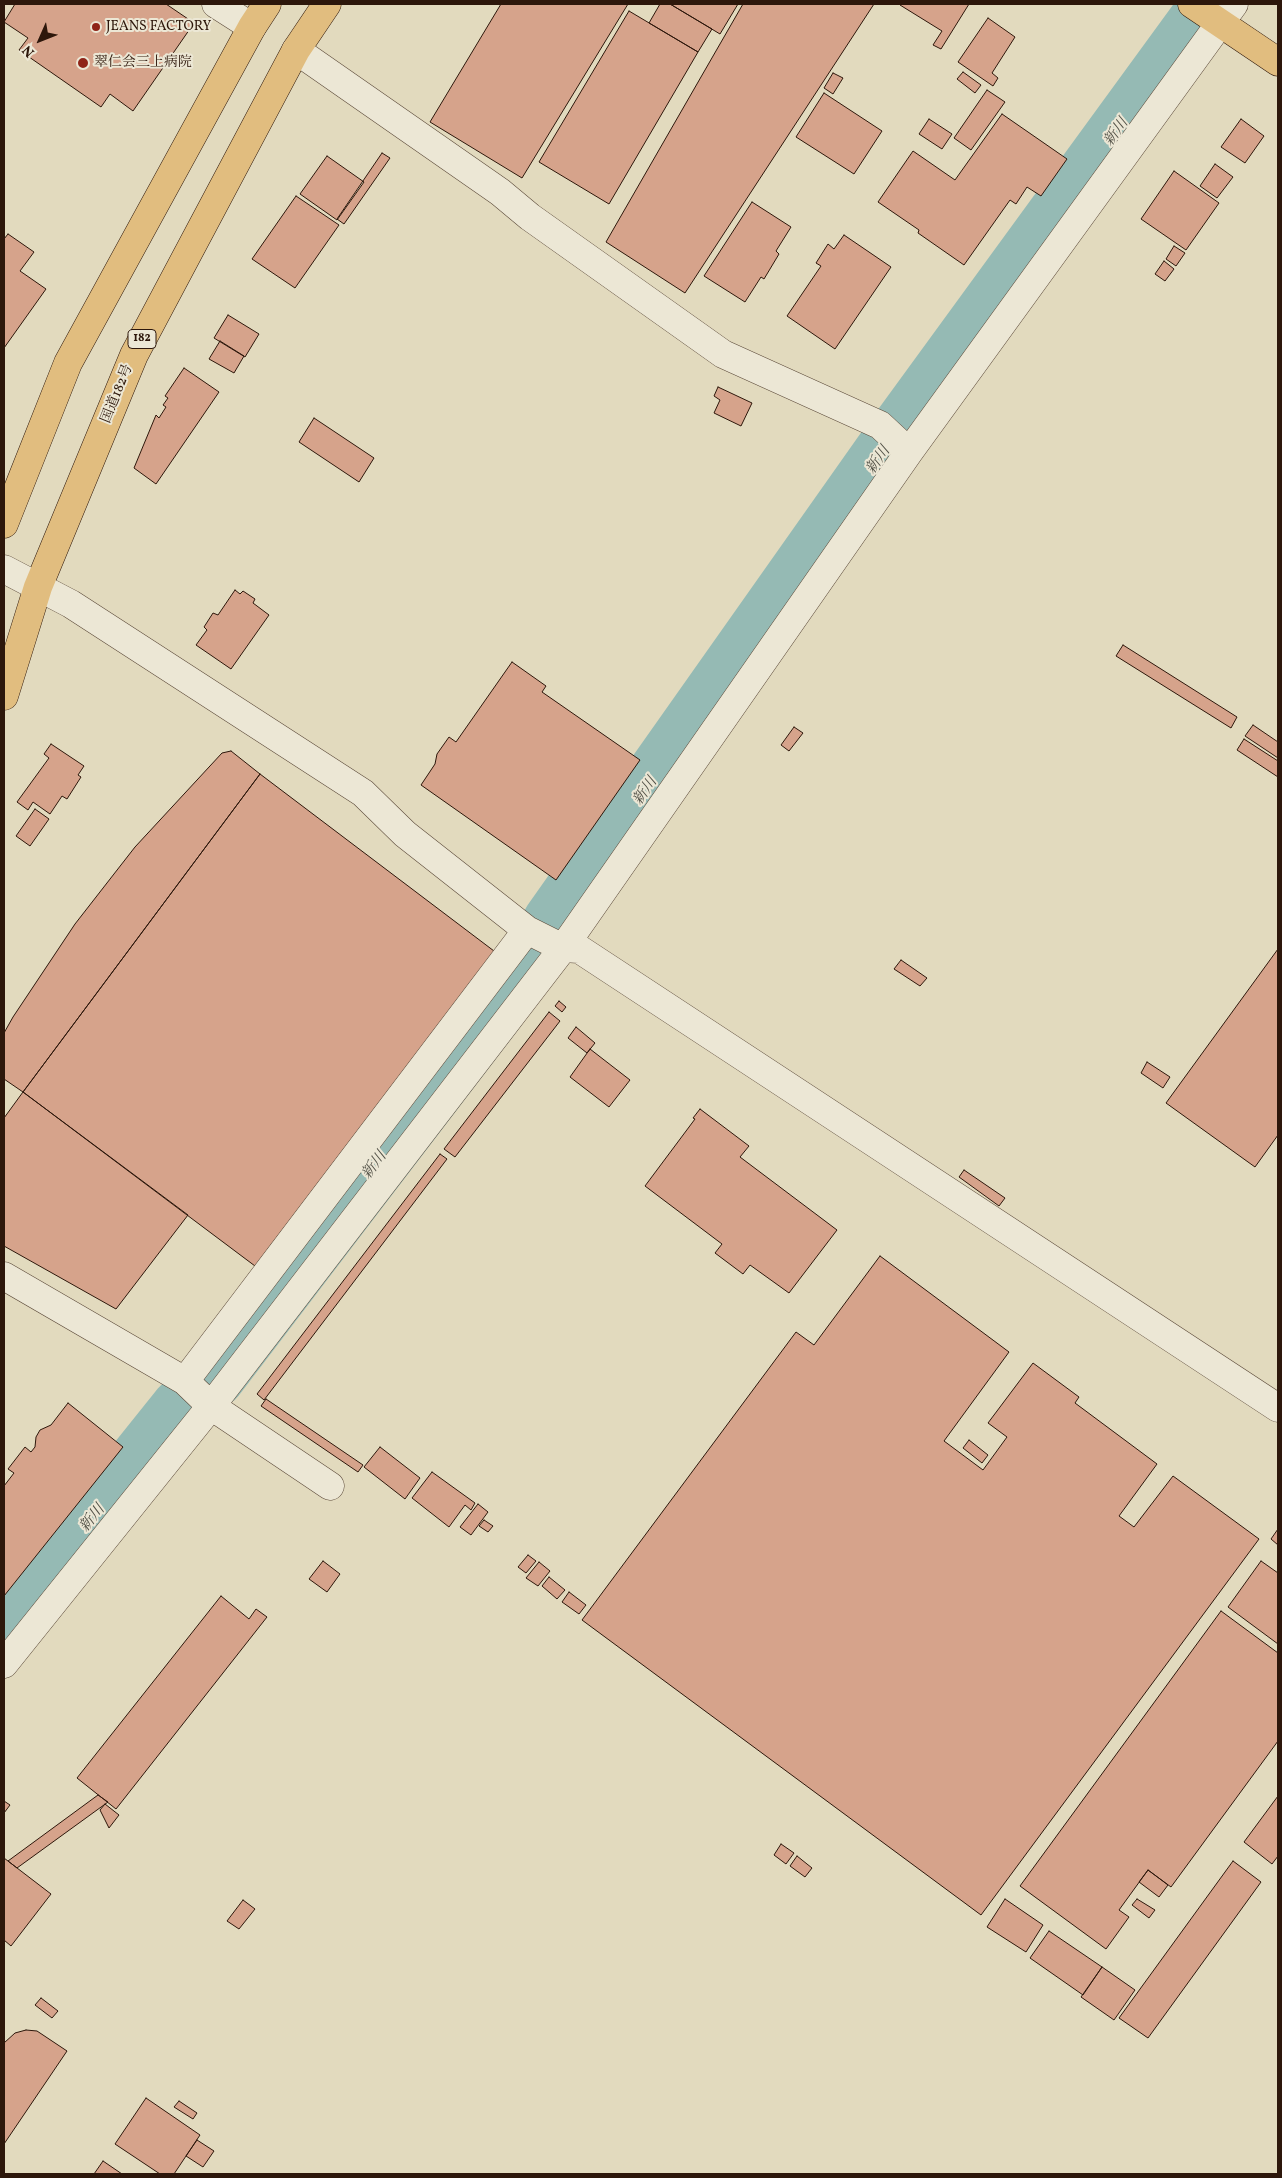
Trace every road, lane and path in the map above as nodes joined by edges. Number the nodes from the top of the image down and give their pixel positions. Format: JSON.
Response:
{"nodes":[{"id":1,"x":216,"y":4,"type":"edge"},
{"id":2,"x":267,"y":4,"type":"edge"},
{"id":3,"x":327,"y":4,"type":"edge"},
{"id":4,"x":1192,"y":4,"type":"edge"},
{"id":5,"x":1223,"y":15,"type":"edge"},
{"id":6,"x":252,"y":26,"type":"junction"},
{"id":7,"x":296,"y":50,"type":"junction"},
{"id":8,"x":1278,"y":62,"type":"edge"},
{"id":9,"x":909,"y":452,"type":"junction"},
{"id":10,"x":4,"y":524,"type":"edge"},
{"id":11,"x":4,"y":568,"type":"edge"},
{"id":12,"x":38,"y":587,"type":"junction"},
{"id":13,"x":4,"y":696,"type":"edge"},
{"id":14,"x":527,"y":930,"type":"junction"},
{"id":15,"x":563,"y":948,"type":"junction"},
{"id":16,"x":4,"y":1276,"type":"edge"},
{"id":17,"x":185,"y":1382,"type":"junction"},
{"id":18,"x":211,"y":1406,"type":"junction"},
{"id":19,"x":1278,"y":1408,"type":"edge"},
{"id":20,"x":330,"y":1486,"type":"dead end"},
{"id":21,"x":4,"y":1664,"type":"edge"}],
"edges":[{"from":1,"to":6,"type":"street"},
{"from":2,"to":6,"type":"main road"},
{"from":3,"to":7,"type":"main road","name":"国道182号","number":"182"},
{"from":4,"to":5,"type":"main road"},
{"from":5,"to":8,"type":"main road"},
{"from":5,"to":9,"type":"street"},
{"from":6,"to":10,"type":"main road"},
{"from":7,"to":9,"type":"street"},
{"from":7,"to":12,"type":"main road","name":"国道182号","number":"182"},
{"from":9,"to":15,"type":"street"},
{"from":11,"to":12,"type":"street"},
{"from":12,"to":13,"type":"main road","name":"国道182号","number":"182"},
{"from":12,"to":14,"type":"street"},
{"from":14,"to":15,"type":"street"},
{"from":14,"to":17,"type":"street"},
{"from":15,"to":18,"type":"street"},
{"from":15,"to":19,"type":"street"},
{"from":16,"to":17,"type":"street"},
{"from":17,"to":18,"type":"street"},
{"from":18,"to":20,"type":"street"},
{"from":18,"to":21,"type":"street"}]}
